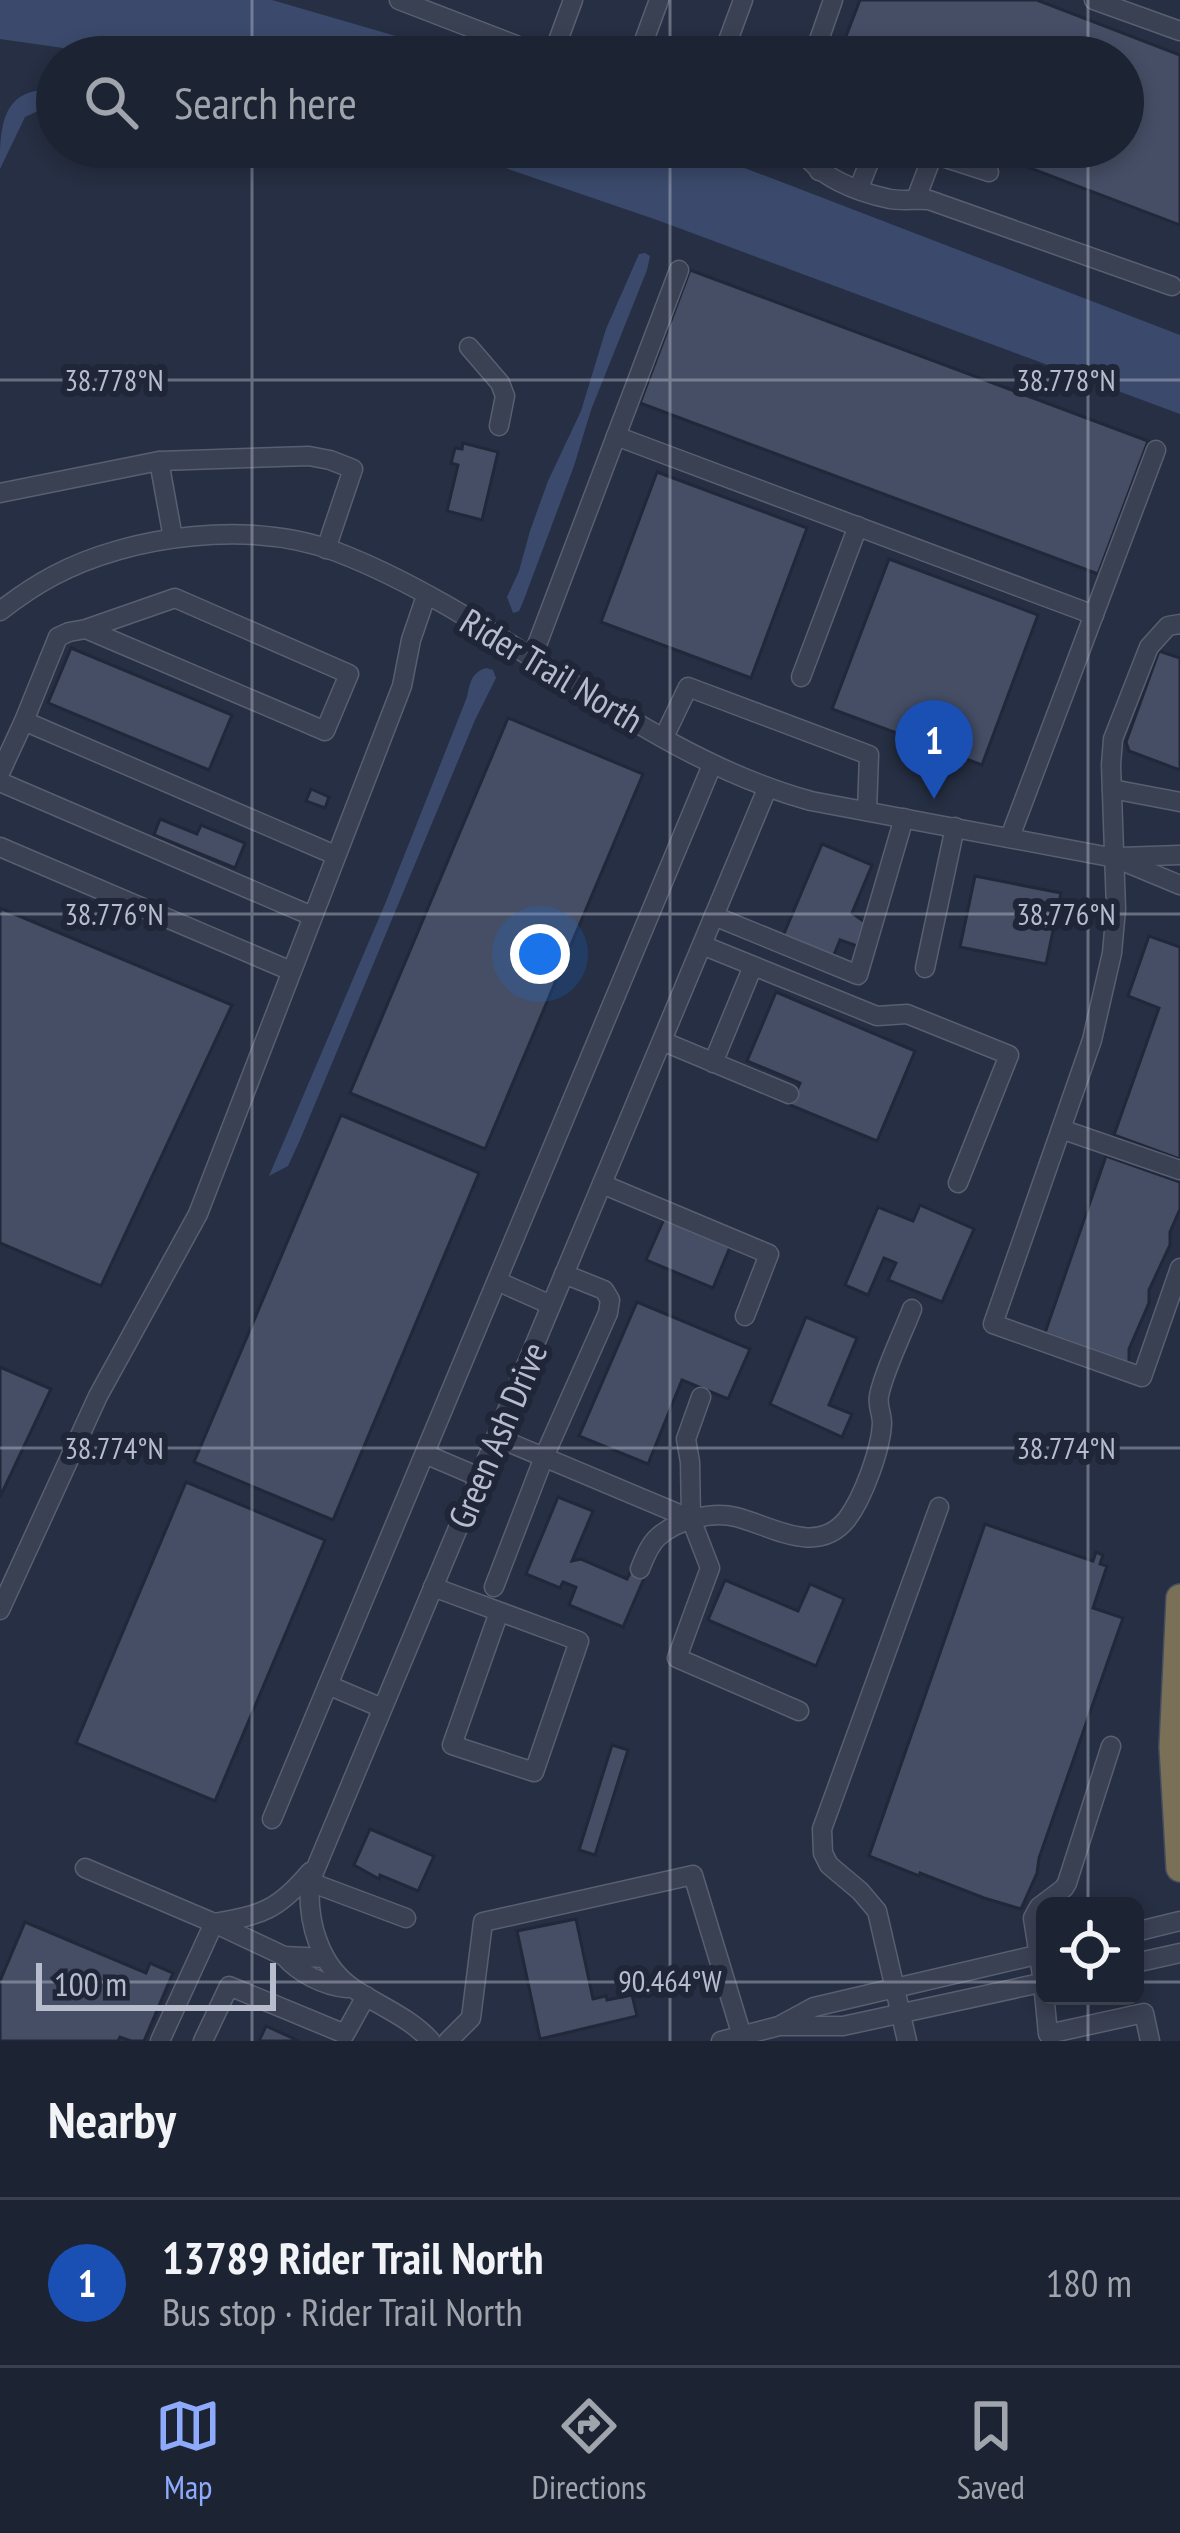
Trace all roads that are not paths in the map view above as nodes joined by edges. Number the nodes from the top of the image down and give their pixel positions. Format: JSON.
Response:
{"nodes":[{"id":1,"x":399,"y":0,"type":"edge"},
{"id":2,"x":573,"y":0,"type":"edge"},
{"id":3,"x":659,"y":0,"type":"edge"},
{"id":4,"x":743,"y":0,"type":"edge"},
{"id":5,"x":833,"y":0,"type":"edge"},
{"id":6,"x":1094,"y":0,"type":"edge"},
{"id":7,"x":431,"y":6,"type":"edge"},
{"id":8,"x":1180,"y":31,"type":"edge"},
{"id":9,"x":501,"y":36,"type":"edge"},
{"id":10,"x":558,"y":36,"type":"edge"},
{"id":11,"x":646,"y":36,"type":"edge"},
{"id":12,"x":730,"y":36,"type":"edge"},
{"id":13,"x":820,"y":36,"type":"edge"},
{"id":14,"x":816,"y":168,"type":"edge"},
{"id":15,"x":820,"y":168,"type":"edge"},
{"id":16,"x":867,"y":168,"type":"edge"},
{"id":17,"x":928,"y":168,"type":"edge"},
{"id":18,"x":977,"y":168,"type":"edge"},
{"id":19,"x":819,"y":171,"type":"junction"},
{"id":20,"x":989,"y":172,"type":"dead end"},
{"id":21,"x":860,"y":188,"type":"junction"},
{"id":22,"x":916,"y":199,"type":"junction"},
{"id":23,"x":679,"y":270,"type":"dead end"},
{"id":24,"x":1172,"y":286,"type":"dead end"},
{"id":25,"x":469,"y":347,"type":"dead end"},
{"id":26,"x":499,"y":426,"type":"dead end"},
{"id":27,"x":616,"y":436,"type":"junction"},
{"id":28,"x":1156,"y":450,"type":"dead end"},
{"id":29,"x":159,"y":461,"type":"junction"},
{"id":30,"x":0,"y":493,"type":"edge"},
{"id":31,"x":858,"y":526,"type":"junction"},
{"id":32,"x":172,"y":538,"type":"junction"},
{"id":33,"x":326,"y":549,"type":"junction"},
{"id":34,"x":426,"y":596,"type":"junction"},
{"id":35,"x":0,"y":611,"type":"edge"},
{"id":36,"x":1094,"y":614,"type":"junction"},
{"id":37,"x":1180,"y":624,"type":"edge"},
{"id":38,"x":86,"y":629,"type":"junction"},
{"id":39,"x":532,"y":658,"type":"junction"},
{"id":40,"x":801,"y":677,"type":"dead end"},
{"id":41,"x":24,"y":721,"type":"junction"},
{"id":42,"x":664,"y":737,"type":"junction"},
{"id":43,"x":712,"y":765,"type":"junction"},
{"id":44,"x":0,"y":773,"type":"edge"},
{"id":45,"x":0,"y":782,"type":"edge"},
{"id":46,"x":767,"y":789,"type":"junction"},
{"id":47,"x":1112,"y":789,"type":"junction"},
{"id":48,"x":1180,"y":802,"type":"edge"},
{"id":49,"x":867,"y":812,"type":"junction"},
{"id":50,"x":904,"y":818,"type":"junction"},
{"id":51,"x":956,"y":827,"type":"junction"},
{"id":52,"x":1010,"y":837,"type":"junction"},
{"id":53,"x":0,"y":848,"type":"edge"},
{"id":54,"x":335,"y":855,"type":"junction"},
{"id":55,"x":1180,"y":855,"type":"edge"},
{"id":56,"x":1115,"y":858,"type":"junction"},
{"id":57,"x":1180,"y":885,"type":"edge"},
{"id":58,"x":312,"y":916,"type":"junction"},
{"id":59,"x":714,"y":916,"type":"junction"},
{"id":60,"x":702,"y":945,"type":"junction"},
{"id":61,"x":753,"y":966,"type":"junction"},
{"id":62,"x":925,"y":968,"type":"dead end"},
{"id":63,"x":291,"y":971,"type":"junction"},
{"id":64,"x":662,"y":1041,"type":"junction"},
{"id":65,"x":713,"y":1063,"type":"junction"},
{"id":66,"x":789,"y":1094,"type":"dead end"},
{"id":67,"x":1061,"y":1129,"type":"junction"},
{"id":68,"x":1180,"y":1170,"type":"edge"},
{"id":69,"x":958,"y":1183,"type":"dead end"},
{"id":70,"x":602,"y":1184,"type":"junction"},
{"id":71,"x":1180,"y":1268,"type":"edge"},
{"id":72,"x":564,"y":1274,"type":"junction"},
{"id":73,"x":497,"y":1281,"type":"junction"},
{"id":74,"x":551,"y":1305,"type":"junction"},
{"id":75,"x":912,"y":1310,"type":"dead end"},
{"id":76,"x":745,"y":1316,"type":"dead end"},
{"id":77,"x":701,"y":1397,"type":"dead end"},
{"id":78,"x":496,"y":1437,"type":"junction"},
{"id":79,"x":425,"y":1454,"type":"junction"},
{"id":80,"x":544,"y":1457,"type":"junction"},
{"id":81,"x":479,"y":1477,"type":"junction"},
{"id":82,"x":939,"y":1507,"type":"dead end"},
{"id":83,"x":691,"y":1519,"type":"junction"},
{"id":84,"x":640,"y":1569,"type":"dead end"},
{"id":85,"x":433,"y":1587,"type":"junction"},
{"id":86,"x":494,"y":1587,"type":"dead end"},
{"id":87,"x":1180,"y":1598,"type":"edge"},
{"id":88,"x":0,"y":1610,"type":"edge"},
{"id":89,"x":500,"y":1612,"type":"junction"},
{"id":90,"x":328,"y":1685,"type":"junction"},
{"id":91,"x":382,"y":1708,"type":"junction"},
{"id":92,"x":800,"y":1711,"type":"dead end"},
{"id":93,"x":1111,"y":1746,"type":"dead end"},
{"id":94,"x":272,"y":1820,"type":"dead end"},
{"id":95,"x":86,"y":1868,"type":"dead end"},
{"id":96,"x":1180,"y":1868,"type":"edge"},
{"id":97,"x":314,"y":1873,"type":"junction"},
{"id":98,"x":1052,"y":1897,"type":"edge"},
{"id":99,"x":406,"y":1918,"type":"dead end"},
{"id":100,"x":1180,"y":1921,"type":"edge"},
{"id":101,"x":214,"y":1923,"type":"junction"},
{"id":102,"x":1144,"y":1930,"type":"edge"},
{"id":103,"x":1180,"y":1953,"type":"edge"},
{"id":104,"x":1036,"y":1955,"type":"edge"},
{"id":105,"x":284,"y":1956,"type":"junction"},
{"id":106,"x":325,"y":1958,"type":"junction"},
{"id":107,"x":1144,"y":1961,"type":"edge"},
{"id":108,"x":1036,"y":1984,"type":"edge"},
{"id":109,"x":896,"y":1988,"type":"junction"},
{"id":110,"x":359,"y":1992,"type":"junction"},
{"id":111,"x":1046,"y":2005,"type":"edge"},
{"id":112,"x":902,"y":2013,"type":"junction"},
{"id":113,"x":780,"y":2034,"type":"edge"},
{"id":114,"x":742,"y":2036,"type":"junction"},
{"id":115,"x":160,"y":2041,"type":"edge"},
{"id":116,"x":203,"y":2041,"type":"edge"},
{"id":117,"x":431,"y":2041,"type":"edge"},
{"id":118,"x":448,"y":2041,"type":"edge"},
{"id":119,"x":721,"y":2041,"type":"edge"},
{"id":120,"x":907,"y":2041,"type":"edge"},
{"id":121,"x":1150,"y":2041,"type":"edge"}],
"edges":[{"from":1,"to":7,"type":"street"},
{"from":2,"to":10,"type":"street"},
{"from":3,"to":11,"type":"street"},
{"from":4,"to":12,"type":"street"},
{"from":5,"to":13,"type":"street"},
{"from":6,"to":8,"type":"street"},
{"from":7,"to":9,"type":"street"},
{"from":14,"to":19,"type":"street"},
{"from":15,"to":19,"type":"street"},
{"from":16,"to":21,"type":"street"},
{"from":17,"to":22,"type":"street"},
{"from":18,"to":20,"type":"street"},
{"from":19,"to":21,"type":"street"},
{"from":21,"to":22,"type":"street"},
{"from":22,"to":24,"type":"street"},
{"from":23,"to":27,"type":"street"},
{"from":25,"to":26,"type":"street"},
{"from":27,"to":31,"type":"street"},
{"from":27,"to":39,"type":"street"},
{"from":28,"to":36,"type":"street"},
{"from":29,"to":30,"type":"street"},
{"from":29,"to":32,"type":"street"},
{"from":29,"to":33,"type":"street"},
{"from":31,"to":36,"type":"street"},
{"from":31,"to":40,"type":"street"},
{"from":32,"to":33,"type":"street","name":"Rider Trail North"},
{"from":32,"to":35,"type":"street","name":"Rider Trail North"},
{"from":33,"to":34,"type":"street","name":"Rider Trail North"},
{"from":34,"to":39,"type":"street","name":"Rider Trail North"},
{"from":34,"to":54,"type":"street"},
{"from":36,"to":52,"type":"street"},
{"from":37,"to":47,"type":"street"},
{"from":38,"to":38,"type":"street"},
{"from":38,"to":41,"type":"street"},
{"from":39,"to":42,"type":"street","name":"Rider Trail North"},
{"from":41,"to":44,"type":"street"},
{"from":41,"to":54,"type":"street"},
{"from":42,"to":43,"type":"street","name":"Rider Trail North"},
{"from":42,"to":49,"type":"street"},
{"from":43,"to":46,"type":"street","name":"Rider Trail North"},
{"from":43,"to":73,"type":"street"},
{"from":45,"to":58,"type":"street"},
{"from":46,"to":49,"type":"street","name":"Rider Trail North"},
{"from":46,"to":59,"type":"street","name":"Green Ash Drive"},
{"from":47,"to":48,"type":"street"},
{"from":47,"to":56,"type":"street"},
{"from":49,"to":50,"type":"street","name":"Rider Trail North"},
{"from":50,"to":51,"type":"street","name":"Rider Trail North"},
{"from":50,"to":59,"type":"street"},
{"from":51,"to":52,"type":"street","name":"Rider Trail North"},
{"from":51,"to":62,"type":"street"},
{"from":52,"to":56,"type":"street","name":"Rider Trail North"},
{"from":53,"to":63,"type":"street"},
{"from":54,"to":58,"type":"street"},
{"from":55,"to":56,"type":"street","name":"Rider Trail North"},
{"from":56,"to":57,"type":"street","name":"Rider Trail North"},
{"from":56,"to":67,"type":"street"},
{"from":58,"to":63,"type":"street"},
{"from":59,"to":60,"type":"street","name":"Green Ash Drive"},
{"from":60,"to":61,"type":"street"},
{"from":60,"to":64,"type":"street","name":"Green Ash Drive"},
{"from":61,"to":65,"type":"street"},
{"from":61,"to":69,"type":"street"},
{"from":63,"to":88,"type":"street"},
{"from":64,"to":65,"type":"street"},
{"from":64,"to":70,"type":"street","name":"Green Ash Drive"},
{"from":65,"to":66,"type":"street"},
{"from":67,"to":68,"type":"street"},
{"from":67,"to":71,"type":"street"},
{"from":70,"to":72,"type":"street","name":"Green Ash Drive"},
{"from":70,"to":76,"type":"street"},
{"from":72,"to":74,"type":"street","name":"Green Ash Drive"},
{"from":72,"to":80,"type":"street"},
{"from":73,"to":74,"type":"street"},
{"from":73,"to":79,"type":"street"},
{"from":74,"to":78,"type":"street","name":"Green Ash Drive"},
{"from":75,"to":83,"type":"street"},
{"from":77,"to":83,"type":"street"},
{"from":78,"to":80,"type":"street"},
{"from":78,"to":81,"type":"street","name":"Green Ash Drive"},
{"from":79,"to":81,"type":"street"},
{"from":79,"to":90,"type":"street"},
{"from":80,"to":83,"type":"street"},
{"from":80,"to":86,"type":"street"},
{"from":81,"to":85,"type":"street","name":"Green Ash Drive"},
{"from":82,"to":109,"type":"street"},
{"from":83,"to":84,"type":"street"},
{"from":83,"to":92,"type":"street"},
{"from":85,"to":89,"type":"street"},
{"from":85,"to":91,"type":"street","name":"Green Ash Drive"},
{"from":87,"to":96,"type":"highway"},
{"from":89,"to":89,"type":"street"},
{"from":90,"to":91,"type":"street"},
{"from":90,"to":94,"type":"street"},
{"from":91,"to":97,"type":"street","name":"Green Ash Drive"},
{"from":93,"to":98,"type":"street"},
{"from":95,"to":101,"type":"street"},
{"from":97,"to":99,"type":"street"},
{"from":97,"to":101,"type":"street"},
{"from":97,"to":106,"type":"street"},
{"from":100,"to":102,"type":"street"},
{"from":101,"to":105,"type":"street"},
{"from":101,"to":115,"type":"street"},
{"from":103,"to":107,"type":"street"},
{"from":104,"to":109,"type":"street"},
{"from":105,"to":106,"type":"street"},
{"from":105,"to":110,"type":"street"},
{"from":106,"to":110,"type":"street"},
{"from":108,"to":112,"type":"street"},
{"from":109,"to":112,"type":"street"},
{"from":109,"to":113,"type":"street"},
{"from":110,"to":116,"type":"street"},
{"from":110,"to":117,"type":"street"},
{"from":111,"to":121,"type":"street"},
{"from":112,"to":113,"type":"street"},
{"from":112,"to":120,"type":"street"},
{"from":113,"to":114,"type":"street"},
{"from":114,"to":118,"type":"street"},
{"from":114,"to":119,"type":"street"}]}
